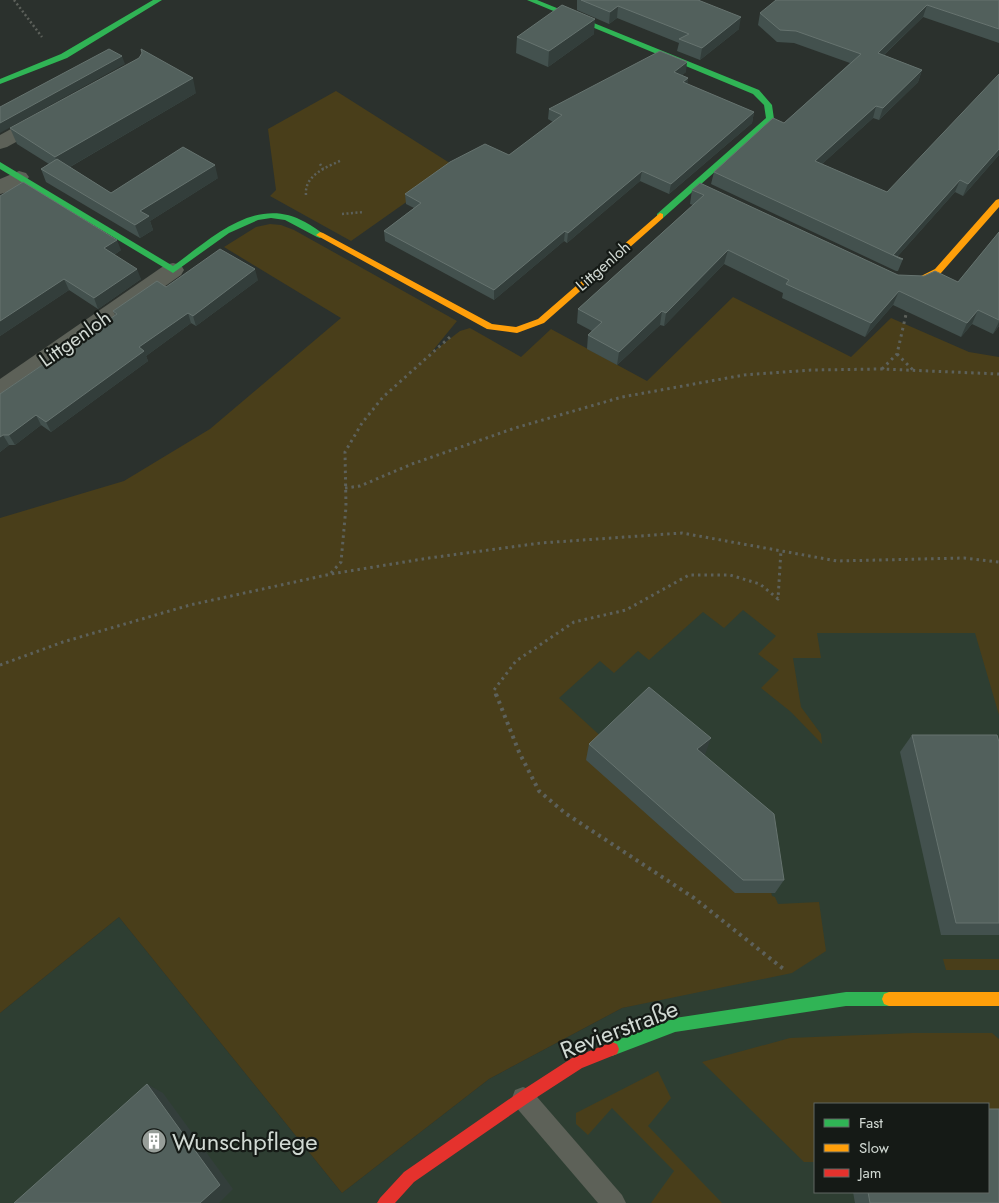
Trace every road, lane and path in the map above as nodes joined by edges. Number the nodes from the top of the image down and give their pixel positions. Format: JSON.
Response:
{"nodes":[{"id":1,"x":14,"y":0,"type":"edge"},
{"id":2,"x":158,"y":0,"type":"edge"},
{"id":3,"x":531,"y":0,"type":"edge"},
{"id":4,"x":26,"y":15,"type":"junction"},
{"id":5,"x":22,"y":16,"type":"dead end"},
{"id":6,"x":39,"y":32,"type":"dead end"},
{"id":7,"x":0,"y":82,"type":"edge"},
{"id":8,"x":60,"y":110,"type":"edge"},
{"id":9,"x":0,"y":143,"type":"edge"},
{"id":10,"x":342,"y":160,"type":"dead end"},
{"id":11,"x":320,"y":164,"type":"dead end"},
{"id":12,"x":0,"y":165,"type":"edge"},
{"id":13,"x":323,"y":169,"type":"junction"},
{"id":14,"x":20,"y":177,"type":"junction"},
{"id":15,"x":0,"y":188,"type":"edge"},
{"id":16,"x":308,"y":201,"type":"dead end"},
{"id":17,"x":999,"y":202,"type":"edge"},
{"id":18,"x":173,"y":270,"type":"junction"},
{"id":19,"x":894,"y":280,"type":"edge"},
{"id":20,"x":918,"y":282,"type":"junction"},
{"id":21,"x":472,"y":318,"type":"junction"},
{"id":22,"x":897,"y":354,"type":"junction"},
{"id":23,"x":882,"y":369,"type":"junction"},
{"id":24,"x":914,"y":371,"type":"junction"},
{"id":25,"x":999,"y":374,"type":"edge"},
{"id":26,"x":1,"y":390,"type":"edge"},
{"id":27,"x":345,"y":488,"type":"junction"},
{"id":28,"x":781,"y":550,"type":"junction"},
{"id":29,"x":999,"y":562,"type":"edge"},
{"id":30,"x":331,"y":574,"type":"junction"},
{"id":31,"x":0,"y":665,"type":"edge"},
{"id":32,"x":999,"y":999,"type":"edge"},
{"id":33,"x":824,"y":1002,"type":"junction"},
{"id":34,"x":523,"y":1098,"type":"junction"},
{"id":35,"x":385,"y":1203,"type":"edge"},
{"id":36,"x":614,"y":1203,"type":"edge"}],
"edges":[{"from":1,"to":4,"type":"path"},
{"from":2,"to":7,"type":"street"},
{"from":3,"to":21,"type":"street","name":"Littgenloh"},
{"from":4,"to":5,"type":"path"},
{"from":4,"to":6,"type":"path"},
{"from":8,"to":9,"type":"street"},
{"from":10,"to":13,"type":"path"},
{"from":11,"to":13,"type":"path"},
{"from":12,"to":14,"type":"street"},
{"from":13,"to":16,"type":"path"},
{"from":14,"to":15,"type":"street"},
{"from":14,"to":18,"type":"street"},
{"from":17,"to":20,"type":"street"},
{"from":18,"to":21,"type":"street","name":"Littgenloh"},
{"from":18,"to":26,"type":"street","name":"Littgenloh"},
{"from":19,"to":20,"type":"street"},
{"from":20,"to":22,"type":"path"},
{"from":21,"to":27,"type":"path"},
{"from":22,"to":23,"type":"path"},
{"from":22,"to":24,"type":"path"},
{"from":23,"to":24,"type":"path"},
{"from":23,"to":27,"type":"path"},
{"from":24,"to":25,"type":"path"},
{"from":27,"to":30,"type":"path"},
{"from":28,"to":29,"type":"path"},
{"from":28,"to":30,"type":"path"},
{"from":28,"to":33,"type":"path"},
{"from":30,"to":31,"type":"path"},
{"from":32,"to":33,"type":"street","name":"Revierstraße"},
{"from":33,"to":34,"type":"street","name":"Revierstraße"},
{"from":34,"to":35,"type":"street","name":"Revierstraße"},
{"from":34,"to":36,"type":"lane"}]}
